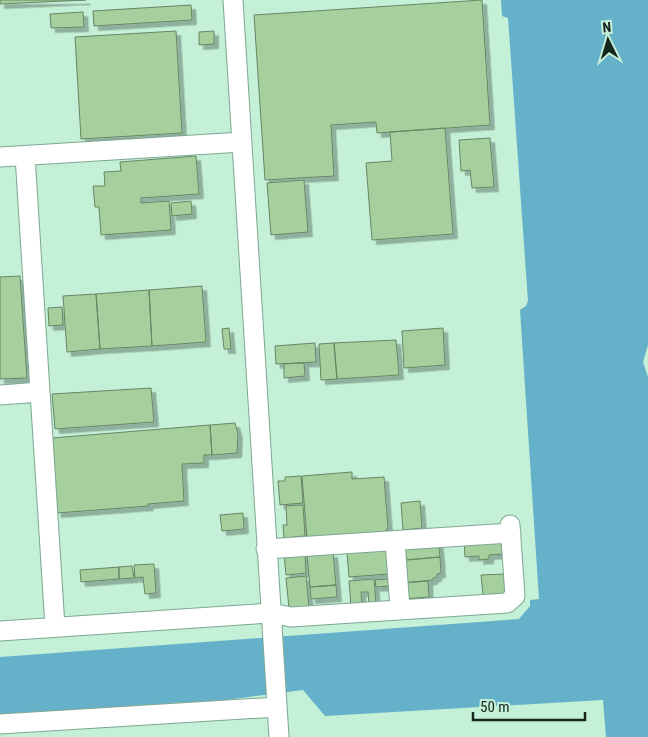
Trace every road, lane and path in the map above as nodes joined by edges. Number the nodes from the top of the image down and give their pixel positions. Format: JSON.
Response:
{"nodes":[{"id":1,"x":233,"y":0,"type":"edge"},
{"id":2,"x":242,"y":142,"type":"junction"},
{"id":3,"x":25,"y":156,"type":"junction"},
{"id":4,"x":0,"y":157,"type":"edge"},
{"id":5,"x":40,"y":392,"type":"junction"},
{"id":6,"x":0,"y":395,"type":"edge"},
{"id":7,"x":395,"y":541,"type":"junction"},
{"id":8,"x":266,"y":549,"type":"junction"},
{"id":9,"x":400,"y":609,"type":"junction"},
{"id":10,"x":270,"y":620,"type":"junction"},
{"id":11,"x":55,"y":627,"type":"junction"},
{"id":12,"x":0,"y":631,"type":"edge"},
{"id":13,"x":277,"y":702,"type":"junction"},
{"id":14,"x":0,"y":724,"type":"edge"},
{"id":15,"x":279,"y":737,"type":"edge"}],
"edges":[{"from":1,"to":2,"type":"street"},
{"from":2,"to":3,"type":"street"},
{"from":2,"to":8,"type":"street"},
{"from":3,"to":4,"type":"street"},
{"from":3,"to":5,"type":"street"},
{"from":5,"to":6,"type":"street"},
{"from":5,"to":11,"type":"street"},
{"from":7,"to":8,"type":"street"},
{"from":7,"to":9,"type":"street"},
{"from":7,"to":9,"type":"street"},
{"from":8,"to":10,"type":"street"},
{"from":9,"to":10,"type":"street"},
{"from":10,"to":11,"type":"street"},
{"from":10,"to":13,"type":"street"},
{"from":11,"to":12,"type":"street"},
{"from":13,"to":14,"type":"street"},
{"from":13,"to":15,"type":"street"}]}
